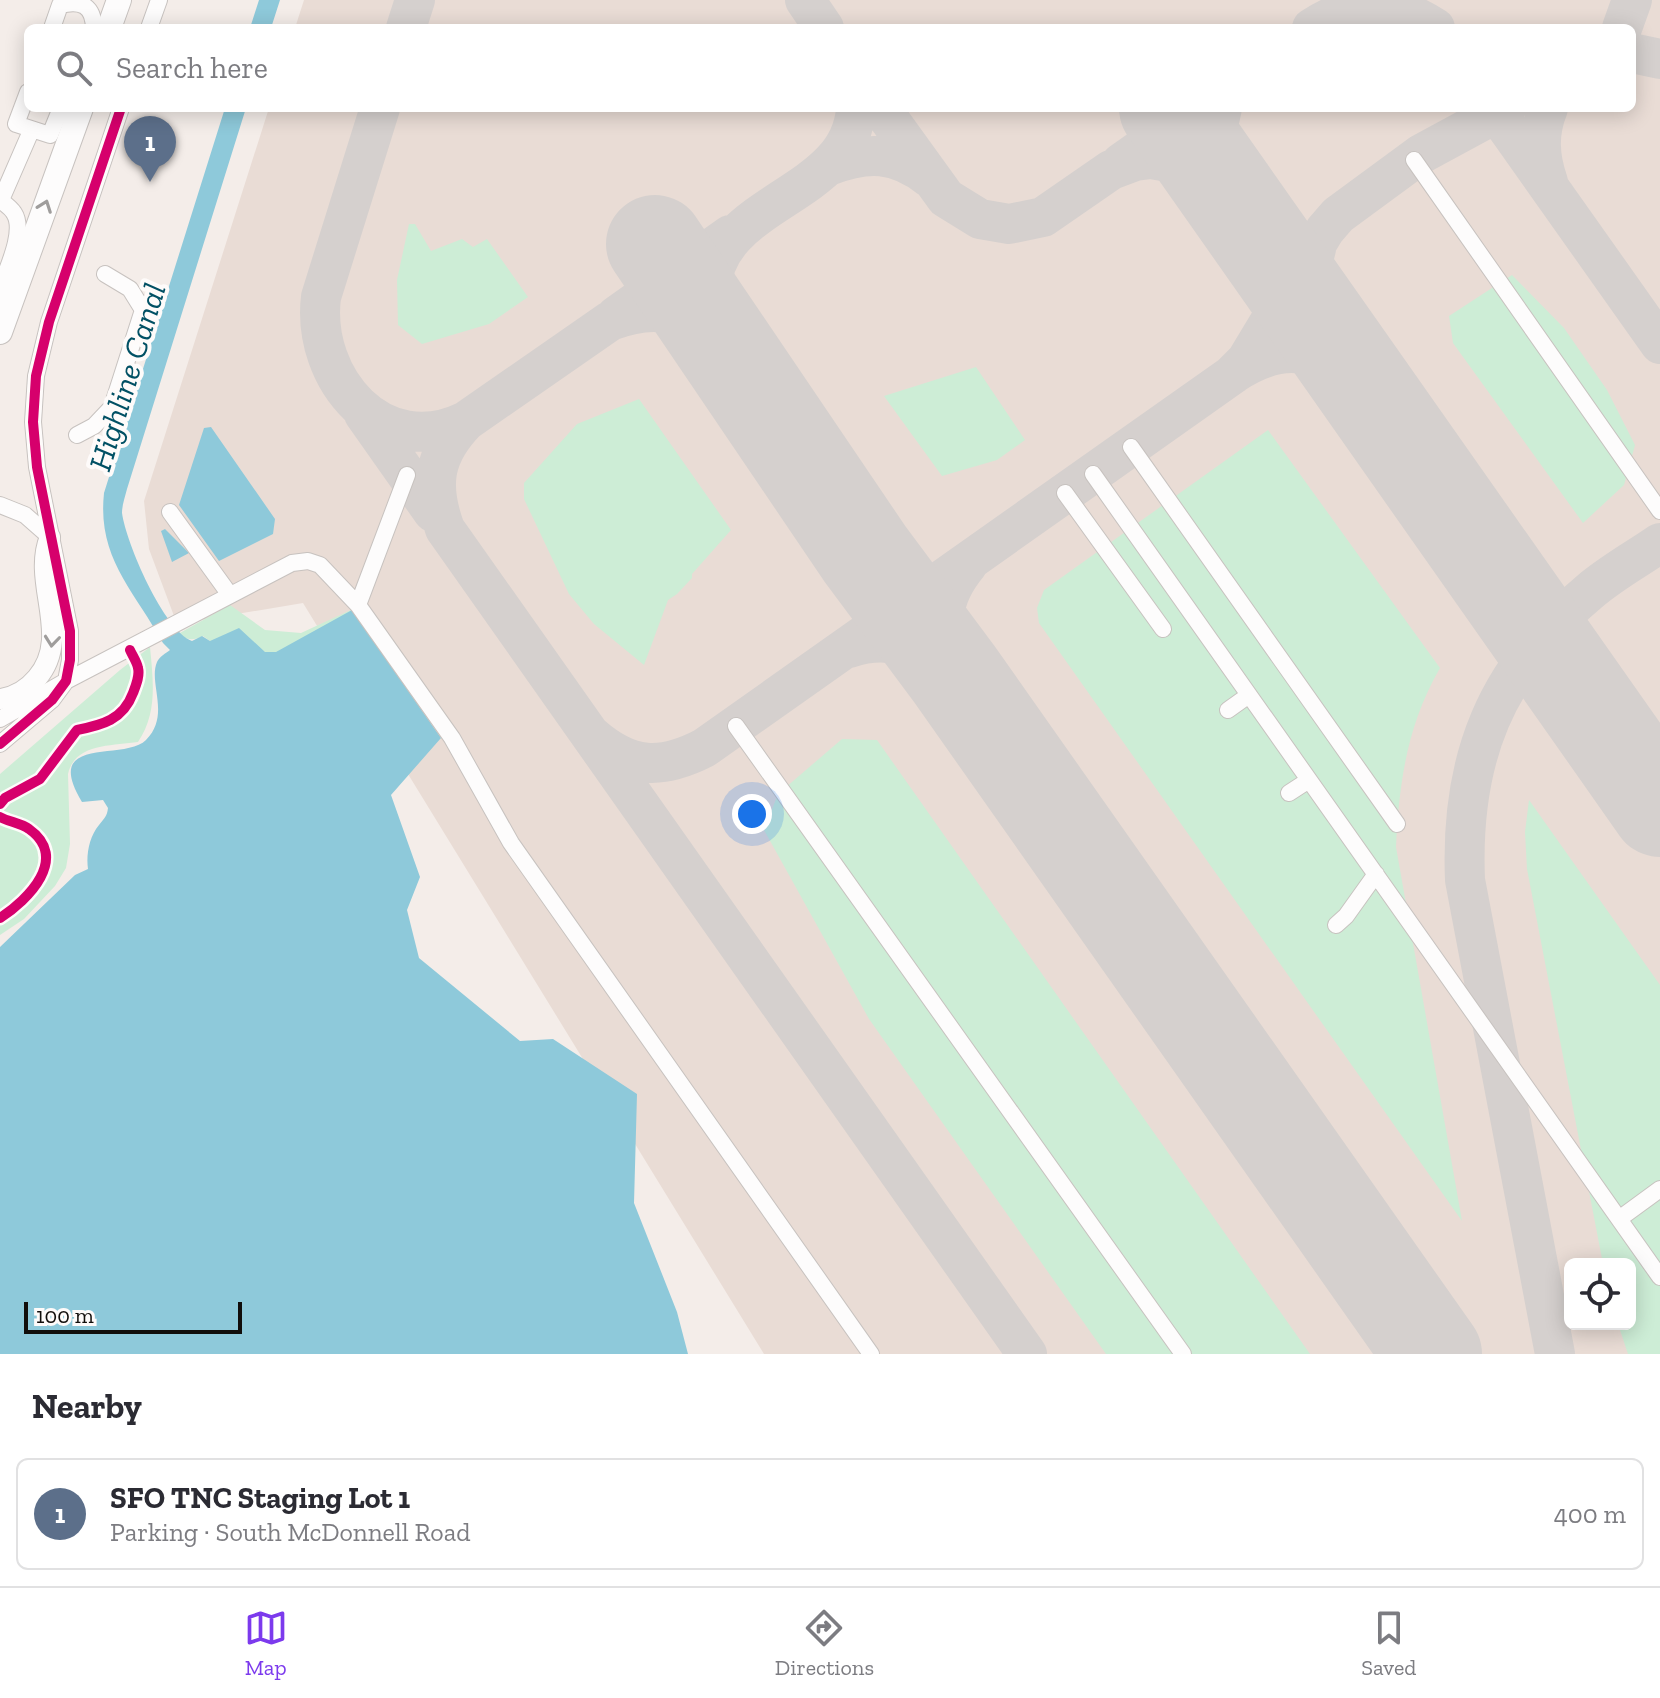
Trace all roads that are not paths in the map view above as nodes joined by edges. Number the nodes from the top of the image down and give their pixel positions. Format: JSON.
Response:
{"nodes":[{"id":1,"x":119,"y":0,"type":"edge"},
{"id":2,"x":159,"y":0,"type":"edge"},
{"id":3,"x":57,"y":2,"type":"edge"},
{"id":4,"x":53,"y":24,"type":"edge"},
{"id":5,"x":94,"y":24,"type":"edge"},
{"id":6,"x":110,"y":24,"type":"edge"},
{"id":7,"x":150,"y":24,"type":"edge"},
{"id":8,"x":24,"y":103,"type":"edge"},
{"id":9,"x":59,"y":112,"type":"edge"},
{"id":10,"x":80,"y":112,"type":"edge"},
{"id":11,"x":120,"y":112,"type":"edge"},
{"id":12,"x":31,"y":131,"type":"junction"},
{"id":13,"x":1414,"y":160,"type":"dead end"},
{"id":14,"x":0,"y":200,"type":"edge"},
{"id":15,"x":105,"y":274,"type":"dead end"},
{"id":16,"x":0,"y":289,"type":"edge"},
{"id":17,"x":0,"y":332,"type":"edge"},
{"id":18,"x":77,"y":435,"type":"dead end"},
{"id":19,"x":1131,"y":447,"type":"dead end"},
{"id":20,"x":1093,"y":474,"type":"dead end"},
{"id":21,"x":407,"y":475,"type":"dead end"},
{"id":22,"x":1065,"y":493,"type":"dead end"},
{"id":23,"x":41,"y":497,"type":"junction"},
{"id":24,"x":0,"y":504,"type":"edge"},
{"id":25,"x":1660,"y":511,"type":"edge"},
{"id":26,"x":170,"y":512,"type":"dead end"},
{"id":27,"x":50,"y":537,"type":"junction"},
{"id":28,"x":230,"y":595,"type":"junction"},
{"id":29,"x":358,"y":605,"type":"junction"},
{"id":30,"x":1163,"y":629,"type":"dead end"},
{"id":31,"x":66,"y":681,"type":"junction"},
{"id":32,"x":1249,"y":695,"type":"junction"},
{"id":33,"x":0,"y":699,"type":"edge"},
{"id":34,"x":1228,"y":710,"type":"dead end"},
{"id":35,"x":0,"y":719,"type":"edge"},
{"id":36,"x":736,"y":726,"type":"dead end"},
{"id":37,"x":0,"y":744,"type":"edge"},
{"id":38,"x":1309,"y":780,"type":"junction"},
{"id":39,"x":1289,"y":793,"type":"dead end"},
{"id":40,"x":1397,"y":824,"type":"dead end"},
{"id":41,"x":1376,"y":874,"type":"junction"},
{"id":42,"x":1336,"y":925,"type":"dead end"},
{"id":43,"x":1660,"y":1189,"type":"edge"},
{"id":44,"x":1619,"y":1219,"type":"junction"},
{"id":45,"x":1660,"y":1277,"type":"edge"},
{"id":46,"x":871,"y":1354,"type":"edge"},
{"id":47,"x":1183,"y":1354,"type":"edge"}],
"edges":[{"from":1,"to":6,"type":"highway"},
{"from":2,"to":7,"type":"street"},
{"from":3,"to":4,"type":"street"},
{"from":3,"to":5,"type":"street"},
{"from":8,"to":12,"type":"street"},
{"from":9,"to":12,"type":"street"},
{"from":17,"to":10,"type":"highway","one_way":true},
{"from":11,"to":23,"type":"street"},
{"from":12,"to":14,"type":"street"},
{"from":13,"to":25,"type":"street"},
{"from":14,"to":16,"type":"street"},
{"from":15,"to":18,"type":"street"},
{"from":19,"to":40,"type":"street"},
{"from":20,"to":32,"type":"street"},
{"from":21,"to":29,"type":"street"},
{"from":22,"to":30,"type":"street"},
{"from":23,"to":24,"type":"street"},
{"from":23,"to":27,"type":"street"},
{"from":24,"to":27,"type":"street"},
{"from":26,"to":28,"type":"street"},
{"from":27,"to":31,"type":"street"},
{"from":27,"to":33,"type":"main road","one_way":true},
{"from":28,"to":29,"type":"street"},
{"from":28,"to":31,"type":"street"},
{"from":29,"to":46,"type":"street"},
{"from":31,"to":35,"type":"street"},
{"from":31,"to":37,"type":"street"},
{"from":32,"to":34,"type":"street"},
{"from":32,"to":38,"type":"street"},
{"from":36,"to":47,"type":"street"},
{"from":38,"to":39,"type":"street"},
{"from":38,"to":41,"type":"street"},
{"from":41,"to":42,"type":"street"},
{"from":41,"to":44,"type":"street"},
{"from":43,"to":44,"type":"street"},
{"from":44,"to":45,"type":"street"}]}
